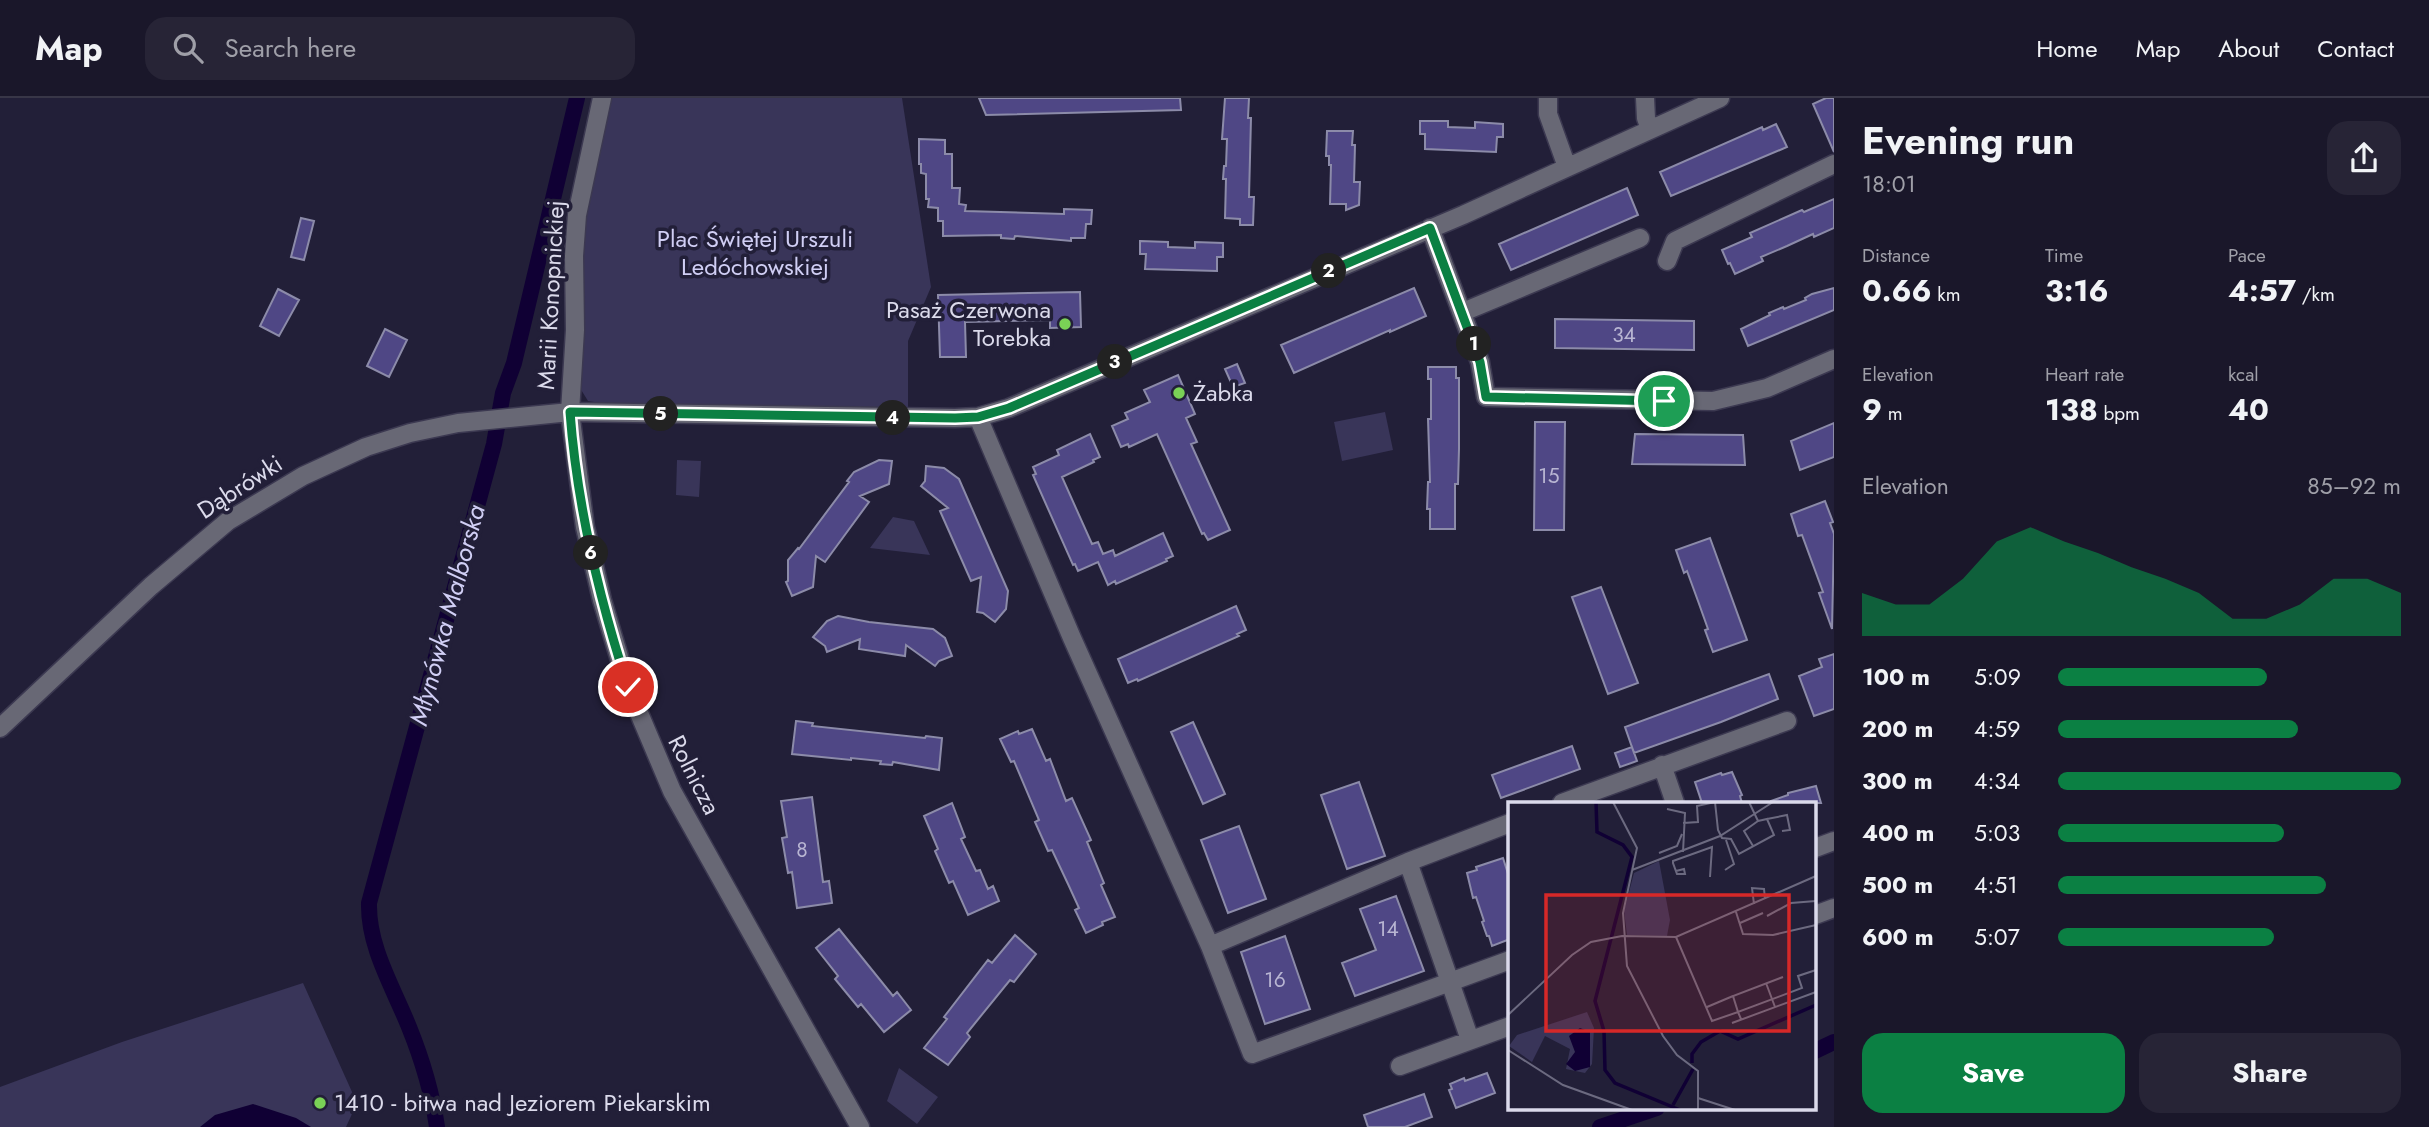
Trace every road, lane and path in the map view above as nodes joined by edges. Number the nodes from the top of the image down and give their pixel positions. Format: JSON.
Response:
{"nodes":[{"id":1,"x":602,"y":98,"type":"edge"},
{"id":2,"x":1548,"y":98,"type":"edge"},
{"id":3,"x":1646,"y":98,"type":"edge"},
{"id":4,"x":1720,"y":98,"type":"edge"},
{"id":5,"x":1650,"y":129,"type":"junction"},
{"id":6,"x":1834,"y":164,"type":"edge"},
{"id":7,"x":1567,"y":167,"type":"junction"},
{"id":8,"x":1430,"y":228,"type":"junction"},
{"id":9,"x":1640,"y":237,"type":"dead end"},
{"id":10,"x":1667,"y":261,"type":"dead end"},
{"id":11,"x":1463,"y":312,"type":"junction"},
{"id":12,"x":1834,"y":359,"type":"edge"},
{"id":13,"x":570,"y":412,"type":"junction"},
{"id":14,"x":978,"y":417,"type":"junction"},
{"id":15,"x":1787,"y":721,"type":"dead end"},
{"id":16,"x":0,"y":728,"type":"edge"},
{"id":17,"x":1662,"y":765,"type":"junction"},
{"id":18,"x":1565,"y":802,"type":"edge"},
{"id":19,"x":1675,"y":802,"type":"edge"},
{"id":20,"x":1508,"y":824,"type":"edge"},
{"id":21,"x":1834,"y":841,"type":"edge"},
{"id":22,"x":1816,"y":848,"type":"edge"},
{"id":23,"x":1408,"y":862,"type":"junction"},
{"id":24,"x":1834,"y":908,"type":"edge"},
{"id":25,"x":1816,"y":915,"type":"edge"},
{"id":26,"x":1210,"y":946,"type":"junction"},
{"id":27,"x":1508,"y":961,"type":"edge"},
{"id":28,"x":1450,"y":982,"type":"junction"},
{"id":29,"x":1508,"y":1027,"type":"edge"},
{"id":30,"x":1470,"y":1041,"type":"junction"},
{"id":31,"x":1400,"y":1066,"type":"dead end"},
{"id":32,"x":860,"y":1127,"type":"edge"}],
"edges":[{"from":1,"to":13,"type":"street","name":"Marii Konopnickiej"},
{"from":2,"to":7,"type":"street"},
{"from":3,"to":5,"type":"street"},
{"from":4,"to":5,"type":"street","name":"Dąbrówki"},
{"from":5,"to":7,"type":"street","name":"Dąbrówki"},
{"from":6,"to":10,"type":"street"},
{"from":7,"to":8,"type":"street","name":"Dąbrówki"},
{"from":8,"to":11,"type":"street"},
{"from":8,"to":14,"type":"street","name":"Dąbrówki"},
{"from":9,"to":11,"type":"street"},
{"from":11,"to":12,"type":"street"},
{"from":13,"to":14,"type":"street","name":"Dąbrówki"},
{"from":13,"to":16,"type":"street","name":"Dąbrówki"},
{"from":13,"to":32,"type":"street","name":"Rolnicza"},
{"from":14,"to":26,"type":"street"},
{"from":15,"to":17,"type":"street"},
{"from":17,"to":18,"type":"street"},
{"from":17,"to":19,"type":"street"},
{"from":20,"to":23,"type":"street"},
{"from":21,"to":22,"type":"street"},
{"from":23,"to":26,"type":"street"},
{"from":23,"to":28,"type":"street"},
{"from":24,"to":25,"type":"street"},
{"from":26,"to":28,"type":"street"},
{"from":27,"to":28,"type":"street"},
{"from":28,"to":30,"type":"street"},
{"from":29,"to":30,"type":"street"},
{"from":30,"to":31,"type":"street"}]}
